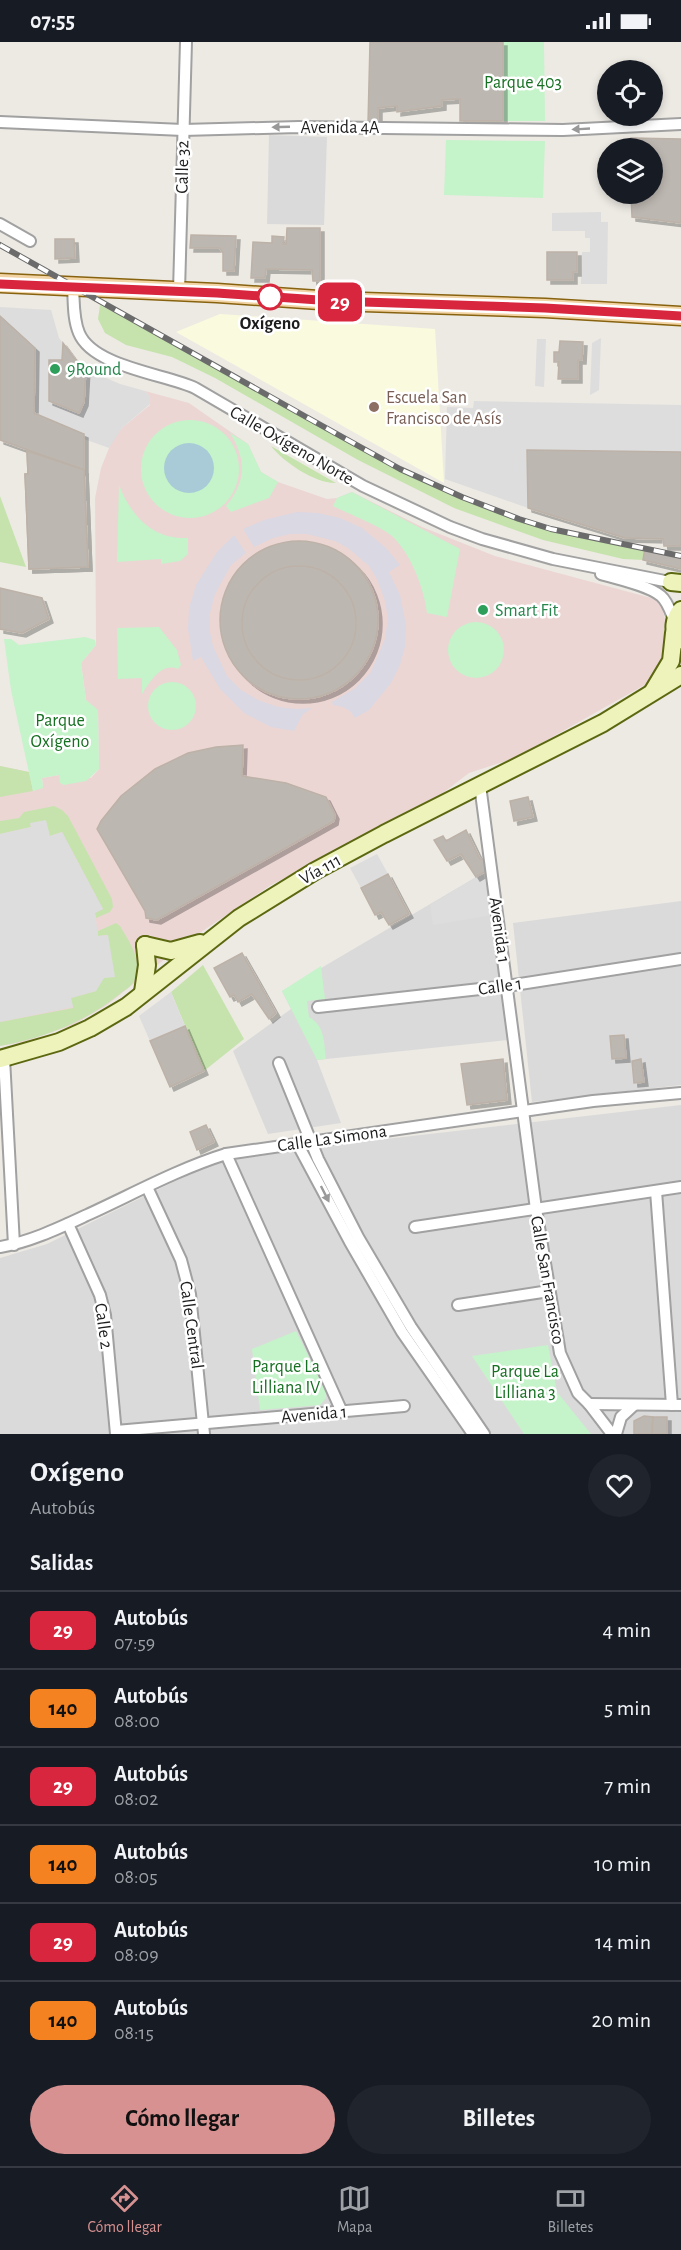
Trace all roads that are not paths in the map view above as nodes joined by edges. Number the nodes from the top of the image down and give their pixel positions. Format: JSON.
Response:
{"nodes":[{"id":1,"x":186,"y":42,"type":"edge"},
{"id":2,"x":0,"y":122,"type":"edge"},
{"id":3,"x":681,"y":124,"type":"edge"},
{"id":4,"x":183,"y":130,"type":"junction"},
{"id":5,"x":0,"y":224,"type":"edge"},
{"id":6,"x":30,"y":241,"type":"dead end"},
{"id":7,"x":0,"y":284,"type":"edge"},
{"id":8,"x":73,"y":287,"type":"junction"},
{"id":9,"x":179,"y":291,"type":"junction"},
{"id":10,"x":681,"y":316,"type":"edge"},
{"id":11,"x":558,"y":560,"type":"junction"},
{"id":12,"x":678,"y":583,"type":"edge"},
{"id":13,"x":678,"y":628,"type":"edge"},
{"id":14,"x":681,"y":675,"type":"edge"},
{"id":15,"x":651,"y":694,"type":"junction"},
{"id":16,"x":480,"y":785,"type":"junction"},
{"id":17,"x":210,"y":940,"type":"junction"},
{"id":18,"x":681,"y":959,"type":"edge"},
{"id":19,"x":507,"y":986,"type":"junction"},
{"id":20,"x":144,"y":992,"type":"junction"},
{"id":21,"x":318,"y":1007,"type":"dead end"},
{"id":22,"x":2,"y":1058,"type":"edge"},
{"id":23,"x":279,"y":1063,"type":"dead end"},
{"id":24,"x":681,"y":1093,"type":"edge"},
{"id":25,"x":522,"y":1111,"type":"junction"},
{"id":26,"x":312,"y":1141,"type":"junction"},
{"id":27,"x":297,"y":1143,"type":"junction"},
{"id":28,"x":226,"y":1154,"type":"junction"},
{"id":29,"x":147,"y":1187,"type":"junction"},
{"id":30,"x":681,"y":1187,"type":"edge"},
{"id":31,"x":656,"y":1191,"type":"junction"},
{"id":32,"x":536,"y":1209,"type":"junction"},
{"id":33,"x":68,"y":1224,"type":"junction"},
{"id":34,"x":415,"y":1227,"type":"dead end"},
{"id":35,"x":14,"y":1245,"type":"junction"},
{"id":36,"x":0,"y":1247,"type":"edge"},
{"id":37,"x":549,"y":1291,"type":"junction"},
{"id":38,"x":458,"y":1305,"type":"dead end"},
{"id":39,"x":589,"y":1404,"type":"junction"},
{"id":40,"x":634,"y":1405,"type":"junction"},
{"id":41,"x":677,"y":1405,"type":"edge"},
{"id":42,"x":404,"y":1406,"type":"dead end"},
{"id":43,"x":342,"y":1412,"type":"junction"},
{"id":44,"x":204,"y":1429,"type":"edge"},
{"id":45,"x":116,"y":1433,"type":"edge"},
{"id":46,"x":473,"y":1434,"type":"edge"},
{"id":47,"x":484,"y":1434,"type":"edge"},
{"id":48,"x":612,"y":1434,"type":"edge"},
{"id":49,"x":616,"y":1434,"type":"edge"}],
"edges":[{"from":1,"to":4,"type":"street","name":"Calle 32"},
{"from":2,"to":4,"type":"street","name":"Avenida 4A"},
{"from":3,"to":4,"type":"street","name":"Avenida 4A","one_way":true},
{"from":4,"to":9,"type":"street","name":"Calle 32"},
{"from":5,"to":6,"type":"street"},
{"from":7,"to":8,"type":"main road"},
{"from":8,"to":9,"type":"main road"},
{"from":8,"to":11,"type":"street","name":"Calle Oxígeno Norte"},
{"from":9,"to":10,"type":"main road"},
{"from":11,"to":12,"type":"street","name":"Calle Oxígeno Norte"},
{"from":11,"to":13,"type":"street","name":"Calle Oxígeno Norte"},
{"from":13,"to":15,"type":"main road","name":"Vía 111"},
{"from":14,"to":15,"type":"main road","name":"Vía 111"},
{"from":15,"to":16,"type":"main road","name":"Vía 111"},
{"from":16,"to":17,"type":"main road","name":"Vía 111"},
{"from":16,"to":19,"type":"street","name":"Avenida 1"},
{"from":17,"to":20,"type":"main road","name":"Vía 111"},
{"from":17,"to":20,"type":"main road"},
{"from":18,"to":19,"type":"street","name":"Calle 1"},
{"from":19,"to":21,"type":"street","name":"Calle 1"},
{"from":19,"to":25,"type":"street","name":"Avenida 1"},
{"from":20,"to":22,"type":"main road","name":"Vía 111"},
{"from":22,"to":35,"type":"street"},
{"from":23,"to":26,"type":"street"},
{"from":24,"to":25,"type":"street","name":"Calle La Simona"},
{"from":25,"to":26,"type":"street","name":"Calle La Simona"},
{"from":25,"to":32,"type":"street","name":"Calle San Francisco"},
{"from":26,"to":27,"type":"street","name":"Calle La Simona"},
{"from":26,"to":47,"type":"street"},
{"from":27,"to":28,"type":"street","name":"Calle La Simona"},
{"from":27,"to":46,"type":"street","one_way":true},
{"from":28,"to":29,"type":"street","name":"Calle La Simona"},
{"from":28,"to":43,"type":"street"},
{"from":29,"to":33,"type":"street","name":"Calle La Simona"},
{"from":29,"to":44,"type":"street","name":"Calle Central"},
{"from":30,"to":31,"type":"street"},
{"from":31,"to":32,"type":"street"},
{"from":31,"to":41,"type":"street"},
{"from":32,"to":34,"type":"street"},
{"from":32,"to":37,"type":"street","name":"Calle San Francisco"},
{"from":33,"to":35,"type":"street","name":"Calle La Simona"},
{"from":33,"to":45,"type":"street","name":"Calle 2"},
{"from":35,"to":36,"type":"street","name":"Calle La Simona"},
{"from":37,"to":38,"type":"street"},
{"from":37,"to":39,"type":"street","name":"Calle San Francisco"},
{"from":39,"to":40,"type":"street"},
{"from":39,"to":48,"type":"street","name":"Calle San Francisco"},
{"from":40,"to":41,"type":"street"},
{"from":40,"to":49,"type":"street"},
{"from":42,"to":43,"type":"street","name":"Avenida 1"},
{"from":43,"to":44,"type":"street","name":"Avenida 1"},
{"from":44,"to":45,"type":"street","name":"Avenida 1"}]}
